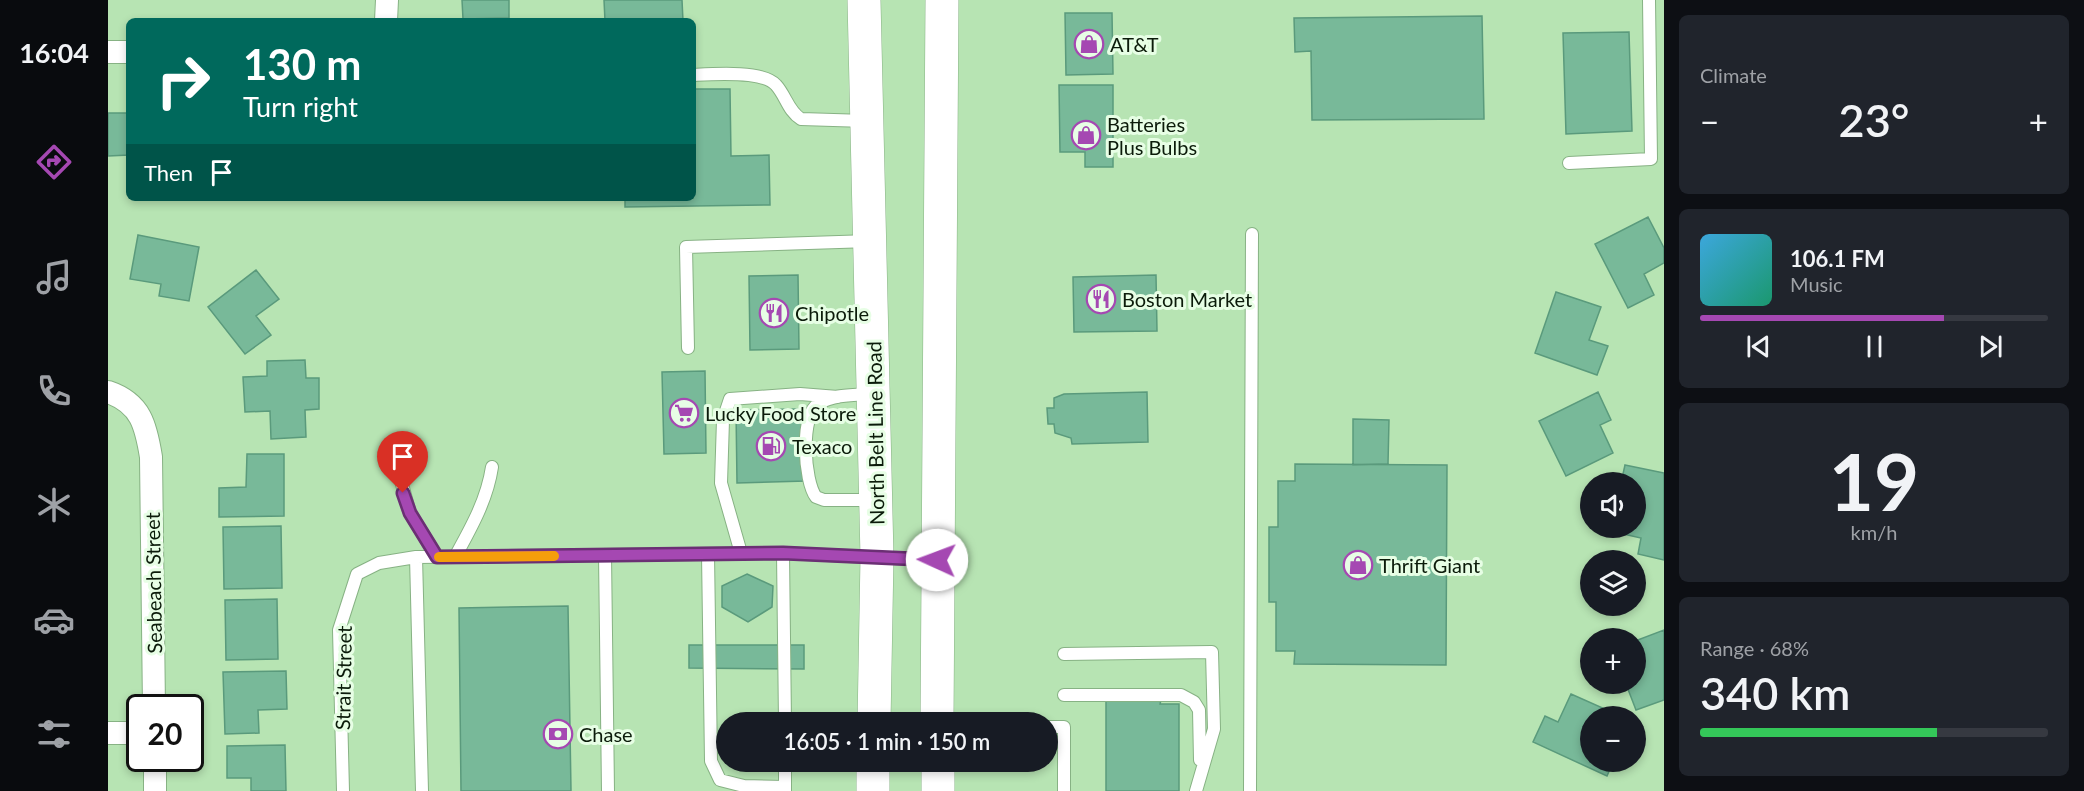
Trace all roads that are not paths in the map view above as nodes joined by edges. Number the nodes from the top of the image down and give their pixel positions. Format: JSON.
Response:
{"nodes":[{"id":1,"x":387,"y":0,"type":"edge"},
{"id":2,"x":864,"y":0,"type":"edge"},
{"id":3,"x":942,"y":0,"type":"edge"},
{"id":4,"x":1649,"y":0,"type":"edge"},
{"id":5,"x":386,"y":18,"type":"edge"},
{"id":6,"x":108,"y":52,"type":"edge"},
{"id":7,"x":126,"y":52,"type":"edge"},
{"id":8,"x":696,"y":75,"type":"edge"},
{"id":9,"x":868,"y":121,"type":"junction"},
{"id":10,"x":1569,"y":163,"type":"dead end"},
{"id":11,"x":1252,"y":234,"type":"dead end"},
{"id":12,"x":871,"y":241,"type":"junction"},
{"id":13,"x":688,"y":348,"type":"dead end"},
{"id":14,"x":108,"y":392,"type":"edge"},
{"id":15,"x":874,"y":394,"type":"junction"},
{"id":16,"x":838,"y":397,"type":"junction"},
{"id":17,"x":492,"y":467,"type":"dead end"},
{"id":18,"x":398,"y":470,"type":"dead end"},
{"id":19,"x":876,"y":500,"type":"junction"},
{"id":20,"x":741,"y":553,"type":"junction"},
{"id":21,"x":783,"y":553,"type":"junction"},
{"id":22,"x":708,"y":554,"type":"junction"},
{"id":23,"x":605,"y":555,"type":"junction"},
{"id":24,"x":416,"y":557,"type":"junction"},
{"id":25,"x":437,"y":557,"type":"junction"},
{"id":26,"x":455,"y":557,"type":"junction"},
{"id":27,"x":877,"y":557,"type":"junction"},
{"id":28,"x":937,"y":560,"type":"junction"},
{"id":29,"x":1064,"y":654,"type":"dead end"},
{"id":30,"x":154,"y":694,"type":"edge"},
{"id":31,"x":1064,"y":695,"type":"dead end"},
{"id":32,"x":785,"y":712,"type":"edge"},
{"id":33,"x":874,"y":712,"type":"edge"},
{"id":34,"x":937,"y":712,"type":"edge"},
{"id":35,"x":1058,"y":727,"type":"edge"},
{"id":36,"x":126,"y":733,"type":"edge"},
{"id":37,"x":108,"y":734,"type":"edge"},
{"id":38,"x":1200,"y":771,"type":"junction"},
{"id":39,"x":155,"y":772,"type":"edge"},
{"id":40,"x":785,"y":772,"type":"edge"},
{"id":41,"x":873,"y":772,"type":"edge"},
{"id":42,"x":938,"y":772,"type":"edge"},
{"id":43,"x":785,"y":789,"type":"edge"},
{"id":44,"x":155,"y":791,"type":"edge"},
{"id":45,"x":343,"y":791,"type":"edge"},
{"id":46,"x":422,"y":791,"type":"edge"},
{"id":47,"x":608,"y":791,"type":"edge"},
{"id":48,"x":873,"y":791,"type":"edge"},
{"id":49,"x":938,"y":791,"type":"edge"},
{"id":50,"x":1064,"y":791,"type":"edge"},
{"id":51,"x":1196,"y":791,"type":"edge"},
{"id":52,"x":1250,"y":791,"type":"edge"}],
"edges":[{"from":1,"to":5,"type":"street"},
{"from":2,"to":9,"type":"main road","name":"North Belt Line Road"},
{"from":3,"to":28,"type":"main road"},
{"from":4,"to":10,"type":"lane"},
{"from":6,"to":7,"type":"street"},
{"from":8,"to":9,"type":"lane"},
{"from":9,"to":12,"type":"main road","name":"North Belt Line Road"},
{"from":11,"to":52,"type":"lane"},
{"from":12,"to":13,"type":"lane"},
{"from":12,"to":15,"type":"main road","name":"North Belt Line Road"},
{"from":14,"to":30,"type":"street","name":"Seabeach Street"},
{"from":15,"to":16,"type":"lane"},
{"from":15,"to":19,"type":"main road","name":"North Belt Line Road"},
{"from":16,"to":19,"type":"lane"},
{"from":16,"to":20,"type":"lane"},
{"from":17,"to":26,"type":"lane"},
{"from":18,"to":25,"type":"lane"},
{"from":19,"to":27,"type":"main road","name":"North Belt Line Road"},
{"from":20,"to":21,"type":"lane","name":"Strait Street"},
{"from":20,"to":22,"type":"lane","name":"Strait Street"},
{"from":21,"to":27,"type":"lane","name":"Strait Street"},
{"from":21,"to":32,"type":"lane"},
{"from":22,"to":23,"type":"lane","name":"Strait Street"},
{"from":22,"to":43,"type":"lane"},
{"from":23,"to":26,"type":"lane","name":"Strait Street"},
{"from":23,"to":47,"type":"lane"},
{"from":24,"to":25,"type":"lane","name":"Strait Street"},
{"from":24,"to":45,"type":"lane","name":"Strait Street"},
{"from":24,"to":46,"type":"lane"},
{"from":25,"to":26,"type":"lane","name":"Strait Street"},
{"from":27,"to":28,"type":"lane","name":"Strait Street"},
{"from":27,"to":33,"type":"main road","name":"North Belt Line Road"},
{"from":28,"to":34,"type":"main road"},
{"from":29,"to":38,"type":"lane"},
{"from":31,"to":38,"type":"lane"},
{"from":35,"to":50,"type":"lane"},
{"from":36,"to":37,"type":"street"},
{"from":38,"to":51,"type":"lane"},
{"from":39,"to":44,"type":"street"},
{"from":40,"to":43,"type":"lane"},
{"from":41,"to":48,"type":"main road"},
{"from":42,"to":49,"type":"main road"}]}
